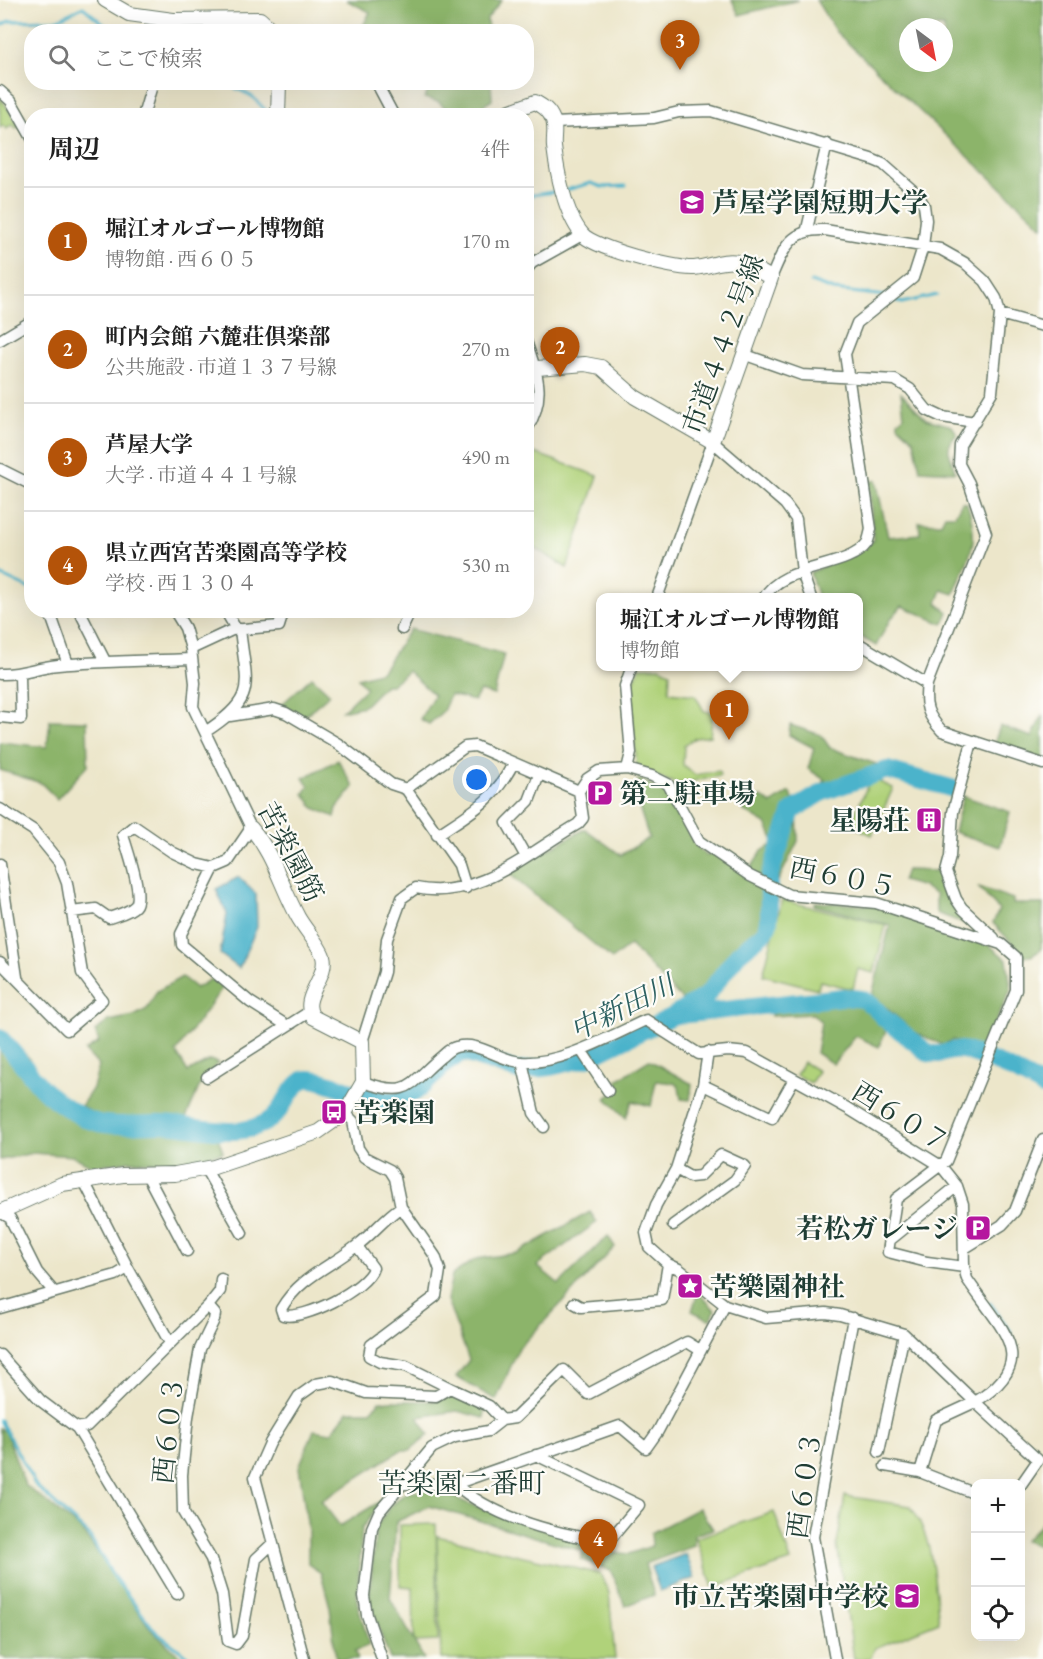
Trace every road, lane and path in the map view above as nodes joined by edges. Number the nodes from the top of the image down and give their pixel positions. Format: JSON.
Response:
{"nodes":[{"id":1,"x":105,"y":0,"type":"edge"},
{"id":2,"x":165,"y":24,"type":"edge"},
{"id":3,"x":197,"y":24,"type":"edge"},
{"id":4,"x":265,"y":24,"type":"edge"},
{"id":5,"x":151,"y":90,"type":"edge"},
{"id":6,"x":279,"y":90,"type":"edge"},
{"id":7,"x":380,"y":90,"type":"edge"},
{"id":8,"x":0,"y":92,"type":"edge"},
{"id":9,"x":145,"y":108,"type":"edge"},
{"id":10,"x":278,"y":108,"type":"edge"},
{"id":11,"x":390,"y":108,"type":"edge"},
{"id":12,"x":519,"y":108,"type":"edge"},
{"id":13,"x":555,"y":123,"type":"junction"},
{"id":14,"x":24,"y":125,"type":"edge"},
{"id":15,"x":827,"y":144,"type":"junction"},
{"id":16,"x":807,"y":229,"type":"junction"},
{"id":17,"x":582,"y":235,"type":"junction"},
{"id":18,"x":922,"y":247,"type":"junction"},
{"id":19,"x":534,"y":262,"type":"edge"},
{"id":20,"x":771,"y":278,"type":"junction"},
{"id":21,"x":1000,"y":314,"type":"junction"},
{"id":22,"x":24,"y":326,"type":"edge"},
{"id":23,"x":1043,"y":326,"type":"edge"},
{"id":24,"x":0,"y":340,"type":"edge"},
{"id":25,"x":743,"y":354,"type":"junction"},
{"id":26,"x":534,"y":368,"type":"edge"},
{"id":27,"x":848,"y":378,"type":"junction"},
{"id":28,"x":534,"y":382,"type":"edge"},
{"id":29,"x":534,"y":415,"type":"edge"},
{"id":30,"x":975,"y":422,"type":"junction"},
{"id":31,"x":713,"y":442,"type":"junction"},
{"id":32,"x":0,"y":469,"type":"edge"},
{"id":33,"x":24,"y":481,"type":"edge"},
{"id":34,"x":802,"y":572,"type":"junction"},
{"id":35,"x":658,"y":593,"type":"edge"},
{"id":36,"x":768,"y":593,"type":"edge"},
{"id":37,"x":810,"y":593,"type":"edge"},
{"id":38,"x":52,"y":618,"type":"edge"},
{"id":39,"x":83,"y":618,"type":"edge"},
{"id":40,"x":178,"y":618,"type":"edge"},
{"id":41,"x":230,"y":618,"type":"edge"},
{"id":42,"x":282,"y":618,"type":"edge"},
{"id":43,"x":407,"y":618,"type":"edge"},
{"id":44,"x":238,"y":629,"type":"junction"},
{"id":45,"x":402,"y":629,"type":"dead end"},
{"id":46,"x":863,"y":646,"type":"edge"},
{"id":47,"x":191,"y":654,"type":"junction"},
{"id":48,"x":105,"y":661,"type":"junction"},
{"id":49,"x":68,"y":664,"type":"junction"},
{"id":50,"x":630,"y":671,"type":"edge"},
{"id":51,"x":0,"y":674,"type":"edge"},
{"id":52,"x":20,"y":675,"type":"junction"},
{"id":53,"x":927,"y":684,"type":"junction"},
{"id":54,"x":230,"y":716,"type":"junction"},
{"id":55,"x":0,"y":717,"type":"edge"},
{"id":56,"x":206,"y":732,"type":"junction"},
{"id":57,"x":972,"y":742,"type":"junction"},
{"id":58,"x":513,"y":764,"type":"junction"},
{"id":59,"x":1043,"y":764,"type":"edge"},
{"id":60,"x":627,"y":770,"type":"junction"},
{"id":61,"x":539,"y":775,"type":"junction"},
{"id":62,"x":406,"y":789,"type":"junction"},
{"id":63,"x":579,"y":791,"type":"junction"},
{"id":64,"x":0,"y":809,"type":"edge"},
{"id":65,"x":251,"y":828,"type":"junction"},
{"id":66,"x":437,"y":835,"type":"junction"},
{"id":67,"x":525,"y":855,"type":"junction"},
{"id":68,"x":0,"y":864,"type":"edge"},
{"id":69,"x":214,"y":867,"type":"junction"},
{"id":70,"x":466,"y":888,"type":"junction"},
{"id":71,"x":71,"y":912,"type":"junction"},
{"id":72,"x":1001,"y":944,"type":"junction"},
{"id":73,"x":0,"y":962,"type":"edge"},
{"id":74,"x":19,"y":979,"type":"junction"},
{"id":75,"x":309,"y":1012,"type":"junction"},
{"id":76,"x":286,"y":1025,"type":"junction"},
{"id":77,"x":363,"y":1042,"type":"junction"},
{"id":78,"x":708,"y":1052,"type":"junction"},
{"id":79,"x":584,"y":1055,"type":"junction"},
{"id":80,"x":524,"y":1068,"type":"junction"},
{"id":81,"x":207,"y":1077,"type":"dead end"},
{"id":82,"x":794,"y":1079,"type":"junction"},
{"id":83,"x":703,"y":1085,"type":"junction"},
{"id":84,"x":359,"y":1090,"type":"junction"},
{"id":85,"x":608,"y":1091,"type":"dead end"},
{"id":86,"x":345,"y":1113,"type":"junction"},
{"id":87,"x":544,"y":1127,"type":"dead end"},
{"id":88,"x":1043,"y":1140,"type":"edge"},
{"id":89,"x":941,"y":1166,"type":"junction"},
{"id":90,"x":205,"y":1168,"type":"junction"},
{"id":91,"x":676,"y":1169,"type":"junction"},
{"id":92,"x":147,"y":1175,"type":"junction"},
{"id":93,"x":83,"y":1179,"type":"junction"},
{"id":94,"x":957,"y":1186,"type":"junction"},
{"id":95,"x":401,"y":1207,"type":"junction"},
{"id":96,"x":0,"y":1212,"type":"edge"},
{"id":97,"x":674,"y":1225,"type":"dead end"},
{"id":98,"x":242,"y":1233,"type":"dead end"},
{"id":99,"x":890,"y":1240,"type":"junction"},
{"id":100,"x":357,"y":1246,"type":"junction"},
{"id":101,"x":965,"y":1248,"type":"junction"},
{"id":102,"x":187,"y":1251,"type":"dead end"},
{"id":103,"x":668,"y":1264,"type":"junction"},
{"id":104,"x":964,"y":1267,"type":"junction"},
{"id":105,"x":128,"y":1268,"type":"junction"},
{"id":106,"x":221,"y":1279,"type":"dead end"},
{"id":107,"x":54,"y":1292,"type":"junction"},
{"id":108,"x":574,"y":1303,"type":"dead end"},
{"id":109,"x":725,"y":1305,"type":"junction"},
{"id":110,"x":208,"y":1306,"type":"junction"},
{"id":111,"x":0,"y":1308,"type":"edge"},
{"id":112,"x":854,"y":1318,"type":"junction"},
{"id":113,"x":904,"y":1334,"type":"junction"},
{"id":114,"x":170,"y":1343,"type":"junction"},
{"id":115,"x":700,"y":1350,"type":"junction"},
{"id":116,"x":0,"y":1355,"type":"edge"},
{"id":117,"x":450,"y":1388,"type":"junction"},
{"id":118,"x":975,"y":1402,"type":"junction"},
{"id":119,"x":502,"y":1420,"type":"junction"},
{"id":120,"x":77,"y":1428,"type":"junction"},
{"id":121,"x":879,"y":1452,"type":"dead end"},
{"id":122,"x":536,"y":1455,"type":"junction"},
{"id":123,"x":1040,"y":1459,"type":"edge"},
{"id":124,"x":885,"y":1466,"type":"dead end"},
{"id":125,"x":920,"y":1472,"type":"junction"},
{"id":126,"x":1025,"y":1479,"type":"edge"},
{"id":127,"x":403,"y":1484,"type":"junction"},
{"id":128,"x":455,"y":1484,"type":"junction"},
{"id":129,"x":971,"y":1492,"type":"edge"},
{"id":130,"x":272,"y":1544,"type":"junction"},
{"id":131,"x":177,"y":1594,"type":"dead end"},
{"id":132,"x":304,"y":1659,"type":"edge"},
{"id":133,"x":382,"y":1659,"type":"edge"},
{"id":134,"x":835,"y":1659,"type":"edge"}],
"edges":[{"from":1,"to":2,"type":"street"},
{"from":3,"to":4,"type":"street"},
{"from":5,"to":9,"type":"street"},
{"from":6,"to":10,"type":"street"},
{"from":7,"to":11,"type":"street"},
{"from":8,"to":14,"type":"street"},
{"from":12,"to":13,"type":"street"},
{"from":13,"to":15,"type":"street"},
{"from":13,"to":17,"type":"street"},
{"from":15,"to":16,"type":"street"},
{"from":15,"to":18,"type":"street"},
{"from":16,"to":18,"type":"street"},
{"from":16,"to":20,"type":"street","name":"市道４４２号線"},
{"from":17,"to":19,"type":"street"},
{"from":17,"to":20,"type":"street"},
{"from":18,"to":21,"type":"street"},
{"from":18,"to":27,"type":"street"},
{"from":20,"to":25,"type":"street","name":"市道４４２号線"},
{"from":21,"to":23,"type":"street"},
{"from":21,"to":30,"type":"street"},
{"from":22,"to":24,"type":"street"},
{"from":25,"to":27,"type":"street"},
{"from":25,"to":31,"type":"street","name":"市道４４２号線"},
{"from":26,"to":31,"type":"street"},
{"from":27,"to":30,"type":"street"},
{"from":27,"to":34,"type":"street"},
{"from":28,"to":29,"type":"street"},
{"from":30,"to":53,"type":"street"},
{"from":31,"to":34,"type":"street"},
{"from":31,"to":35,"type":"street","name":"市道４４２号線"},
{"from":32,"to":33,"type":"street"},
{"from":34,"to":36,"type":"street"},
{"from":34,"to":37,"type":"street"},
{"from":38,"to":49,"type":"street"},
{"from":39,"to":48,"type":"street"},
{"from":40,"to":47,"type":"street","name":"苦楽園筋"},
{"from":41,"to":44,"type":"street"},
{"from":42,"to":44,"type":"street"},
{"from":43,"to":45,"type":"street"},
{"from":44,"to":47,"type":"street"},
{"from":44,"to":54,"type":"street"},
{"from":46,"to":53,"type":"street"},
{"from":47,"to":48,"type":"street"},
{"from":47,"to":56,"type":"street","name":"苦楽園筋"},
{"from":48,"to":49,"type":"street"},
{"from":49,"to":52,"type":"street"},
{"from":50,"to":60,"type":"street"},
{"from":51,"to":52,"type":"street"},
{"from":52,"to":55,"type":"street"},
{"from":53,"to":57,"type":"street"},
{"from":54,"to":56,"type":"street"},
{"from":54,"to":62,"type":"street"},
{"from":56,"to":65,"type":"street","name":"苦楽園筋"},
{"from":57,"to":59,"type":"street"},
{"from":57,"to":72,"type":"street"},
{"from":58,"to":61,"type":"street"},
{"from":58,"to":62,"type":"street"},
{"from":58,"to":66,"type":"street"},
{"from":60,"to":63,"type":"street","name":"西６０５"},
{"from":60,"to":72,"type":"street","name":"西６０５"},
{"from":61,"to":63,"type":"street"},
{"from":61,"to":67,"type":"street"},
{"from":62,"to":66,"type":"street"},
{"from":63,"to":67,"type":"street"},
{"from":64,"to":71,"type":"street"},
{"from":65,"to":69,"type":"street"},
{"from":65,"to":75,"type":"street","name":"苦楽園筋"},
{"from":66,"to":70,"type":"street"},
{"from":67,"to":70,"type":"street"},
{"from":68,"to":74,"type":"street"},
{"from":69,"to":71,"type":"street"},
{"from":69,"to":76,"type":"street"},
{"from":70,"to":77,"type":"street"},
{"from":71,"to":74,"type":"street"},
{"from":72,"to":89,"type":"street"},
{"from":73,"to":74,"type":"street"},
{"from":75,"to":76,"type":"street"},
{"from":75,"to":77,"type":"street"},
{"from":76,"to":81,"type":"street"},
{"from":77,"to":84,"type":"street"},
{"from":78,"to":79,"type":"street","name":"西６０７"},
{"from":78,"to":82,"type":"street","name":"西６０７"},
{"from":78,"to":83,"type":"street"},
{"from":79,"to":80,"type":"street","name":"西６０７"},
{"from":79,"to":85,"type":"street"},
{"from":80,"to":84,"type":"street","name":"西６０７"},
{"from":80,"to":87,"type":"street"},
{"from":82,"to":83,"type":"street"},
{"from":82,"to":89,"type":"street","name":"西６０７"},
{"from":83,"to":91,"type":"street"},
{"from":84,"to":86,"type":"street"},
{"from":86,"to":90,"type":"street"},
{"from":86,"to":95,"type":"street"},
{"from":88,"to":101,"type":"street"},
{"from":89,"to":94,"type":"street","name":"西６０７"},
{"from":89,"to":99,"type":"street"},
{"from":90,"to":92,"type":"street"},
{"from":90,"to":98,"type":"street"},
{"from":91,"to":97,"type":"street"},
{"from":91,"to":103,"type":"street"},
{"from":92,"to":93,"type":"street"},
{"from":92,"to":102,"type":"street"},
{"from":93,"to":96,"type":"street"},
{"from":93,"to":105,"type":"street"},
{"from":94,"to":99,"type":"street"},
{"from":94,"to":101,"type":"street","name":"西６０７"},
{"from":95,"to":100,"type":"street"},
{"from":95,"to":117,"type":"street"},
{"from":96,"to":107,"type":"street"},
{"from":99,"to":104,"type":"street"},
{"from":100,"to":100,"type":"street"},
{"from":101,"to":104,"type":"street","name":"西６０７"},
{"from":103,"to":108,"type":"street"},
{"from":103,"to":109,"type":"street"},
{"from":104,"to":118,"type":"street","name":"西６０７"},
{"from":105,"to":107,"type":"street"},
{"from":105,"to":114,"type":"street"},
{"from":106,"to":110,"type":"street"},
{"from":107,"to":111,"type":"street"},
{"from":109,"to":112,"type":"street"},
{"from":109,"to":115,"type":"street"},
{"from":110,"to":114,"type":"street","name":"西６０３"},
{"from":110,"to":130,"type":"street","name":"西６０３"},
{"from":112,"to":113,"type":"street"},
{"from":112,"to":134,"type":"street","name":"西６０３"},
{"from":113,"to":118,"type":"street"},
{"from":113,"to":121,"type":"street"},
{"from":114,"to":120,"type":"street","name":"西６０３"},
{"from":115,"to":119,"type":"street"},
{"from":115,"to":122,"type":"street"},
{"from":116,"to":120,"type":"street"},
{"from":117,"to":119,"type":"street"},
{"from":117,"to":130,"type":"street"},
{"from":118,"to":123,"type":"street"},
{"from":118,"to":125,"type":"street","name":"西６０７"},
{"from":119,"to":127,"type":"street"},
{"from":120,"to":131,"type":"street"},
{"from":122,"to":128,"type":"street"},
{"from":122,"to":128,"type":"street"},
{"from":123,"to":126,"type":"street"},
{"from":124,"to":125,"type":"street"},
{"from":125,"to":129,"type":"street"},
{"from":127,"to":128,"type":"street"},
{"from":127,"to":133,"type":"street"},
{"from":130,"to":132,"type":"street"}]}
